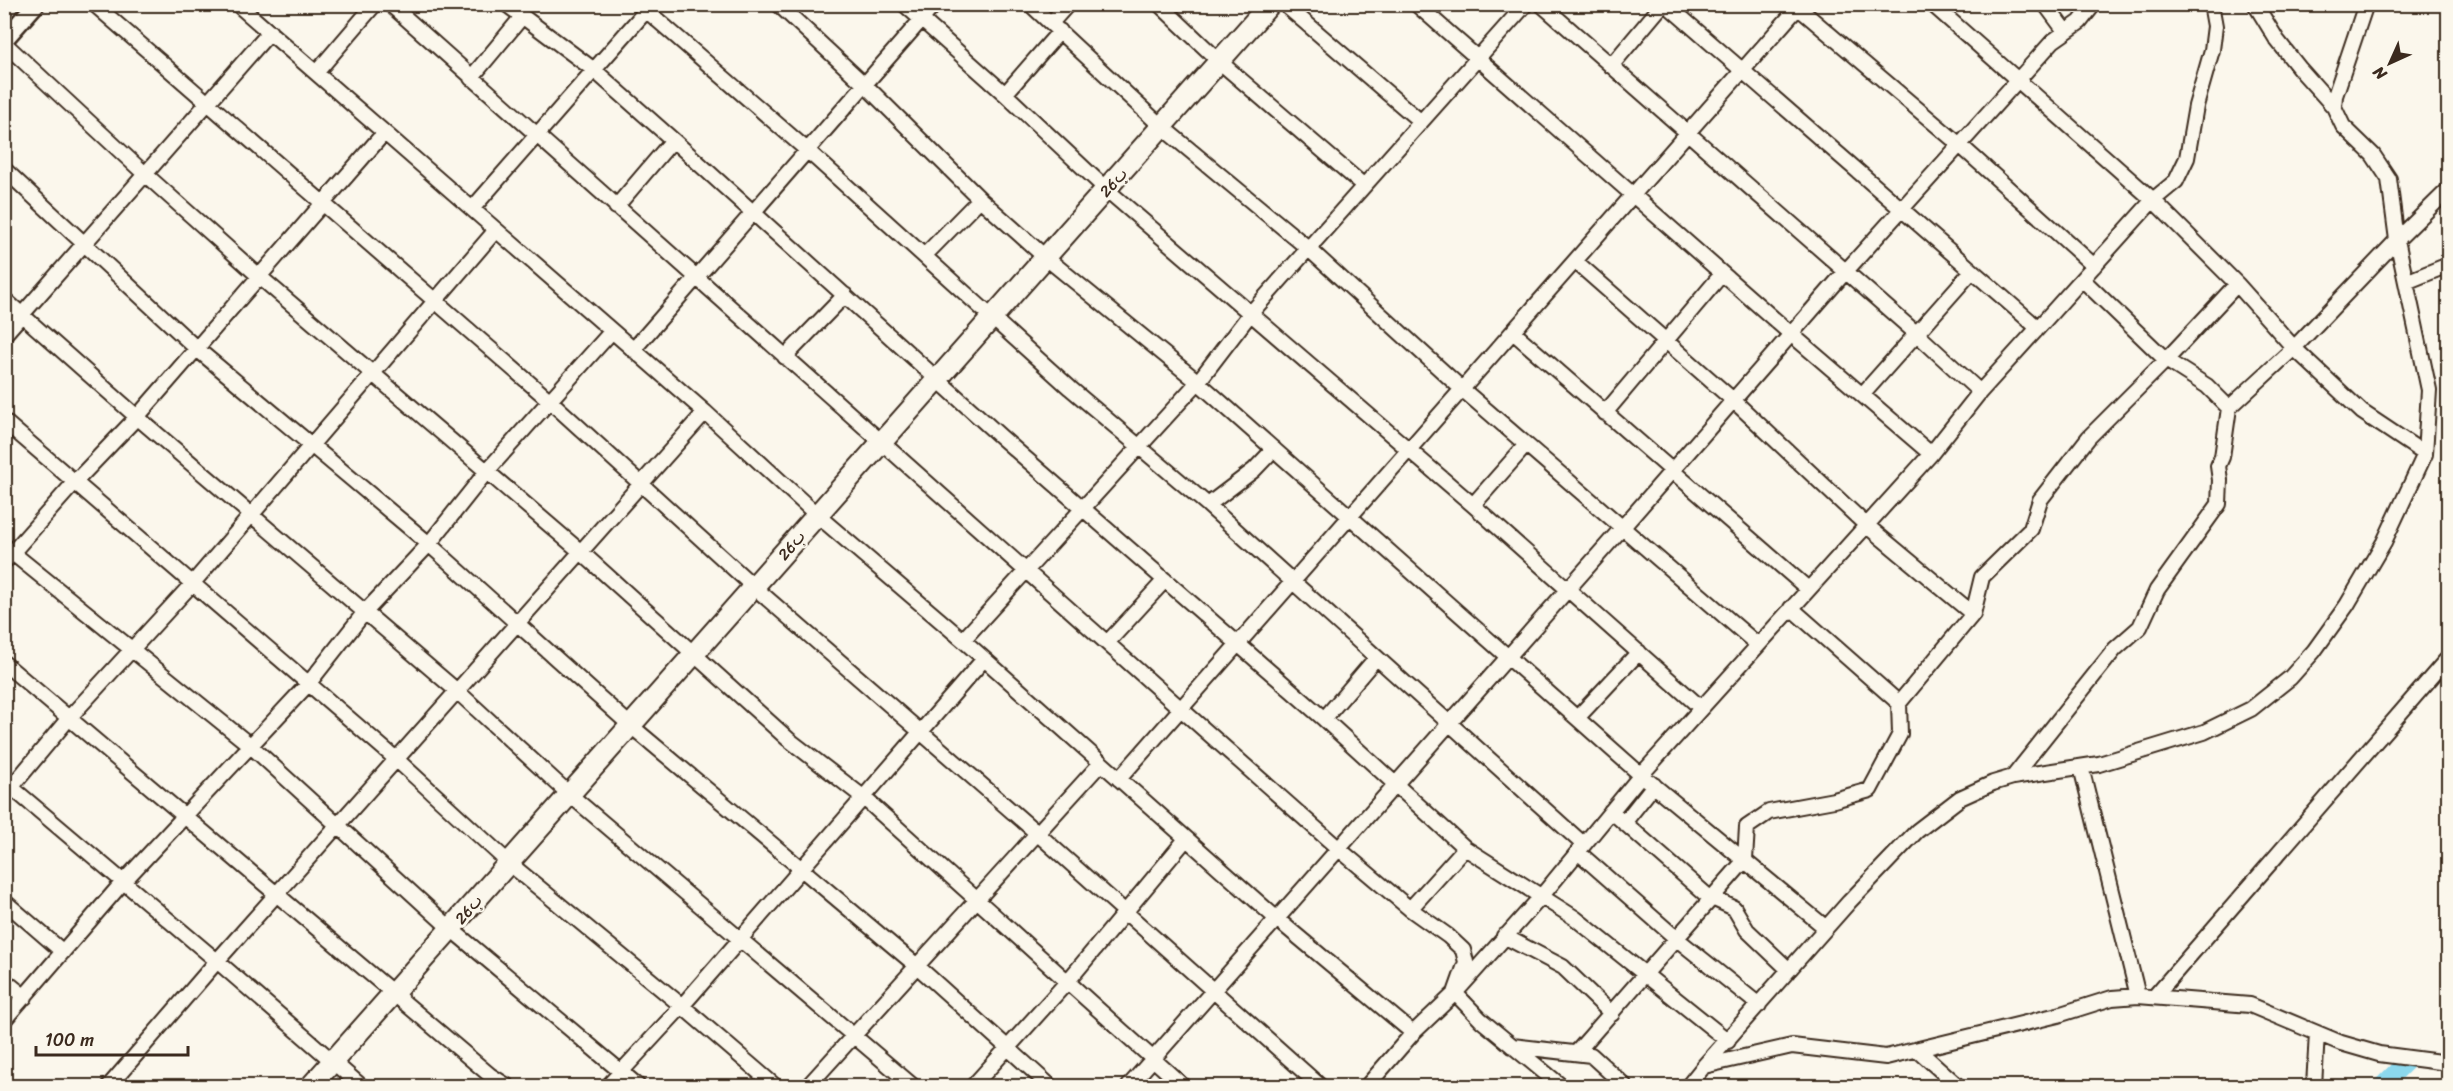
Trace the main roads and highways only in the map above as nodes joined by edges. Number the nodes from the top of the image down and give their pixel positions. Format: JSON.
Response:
{"nodes":[{"id":1,"x":36,"y":4,"type":"edge"},
{"id":2,"x":1270,"y":4,"type":"edge"},
{"id":3,"x":4,"y":42,"type":"edge"},
{"id":4,"x":311,"y":1086,"type":"edge"}],
"edges":[{"from":1,"to":3,"type":"main road"},
{"from":2,"to":4,"type":"highway","name":"26ب"}]}
